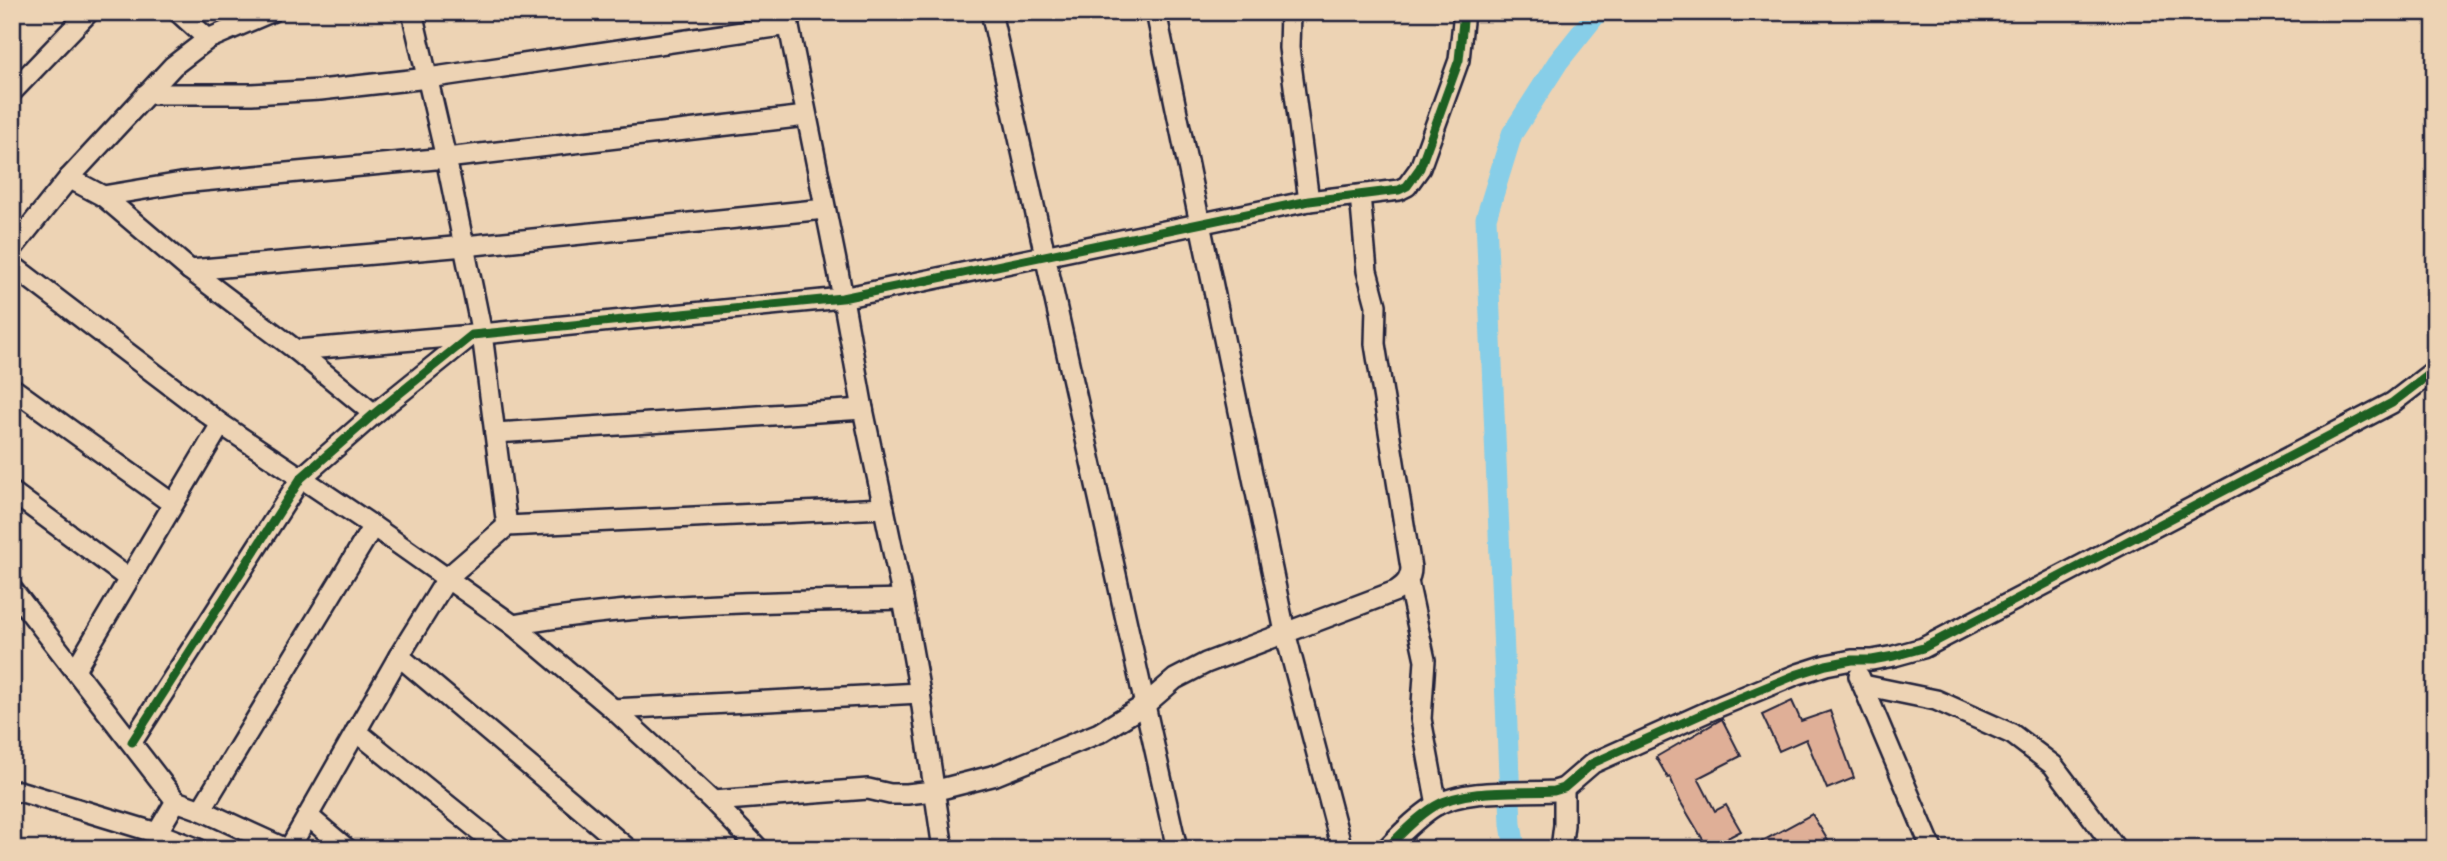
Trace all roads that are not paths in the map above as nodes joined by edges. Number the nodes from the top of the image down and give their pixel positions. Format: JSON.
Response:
{"nodes":[{"id":1,"x":89,"y":12,"type":"edge"},
{"id":2,"x":178,"y":12,"type":"edge"},
{"id":3,"x":271,"y":12,"type":"edge"},
{"id":4,"x":412,"y":12,"type":"edge"},
{"id":5,"x":991,"y":12,"type":"edge"},
{"id":6,"x":1156,"y":12,"type":"edge"},
{"id":7,"x":1290,"y":12,"type":"edge"},
{"id":8,"x":1464,"y":12,"type":"edge"},
{"id":9,"x":787,"y":19,"type":"edge"},
{"id":10,"x":208,"y":39,"type":"junction"},
{"id":11,"x":428,"y":78,"type":"junction"},
{"id":12,"x":12,"y":92,"type":"edge"},
{"id":13,"x":146,"y":93,"type":"junction"},
{"id":14,"x":807,"y":116,"type":"junction"},
{"id":15,"x":446,"y":158,"type":"junction"},
{"id":16,"x":69,"y":178,"type":"junction"},
{"id":17,"x":1360,"y":195,"type":"junction"},
{"id":18,"x":103,"y":196,"type":"junction"},
{"id":19,"x":1309,"y":201,"type":"junction"},
{"id":20,"x":825,"y":209,"type":"junction"},
{"id":21,"x":1201,"y":222,"type":"junction"},
{"id":22,"x":465,"y":246,"type":"junction"},
{"id":23,"x":12,"y":249,"type":"edge"},
{"id":24,"x":1045,"y":256,"type":"junction"},
{"id":25,"x":12,"y":265,"type":"edge"},
{"id":26,"x":190,"y":270,"type":"junction"},
{"id":27,"x":842,"y":298,"type":"junction"},
{"id":28,"x":477,"y":335,"type":"junction"},
{"id":29,"x":296,"y":350,"type":"junction"},
{"id":30,"x":2435,"y":370,"type":"edge"},
{"id":31,"x":12,"y":388,"type":"edge"},
{"id":32,"x":863,"y":409,"type":"junction"},
{"id":33,"x":374,"y":414,"type":"junction"},
{"id":34,"x":221,"y":424,"type":"junction"},
{"id":35,"x":495,"y":433,"type":"junction"},
{"id":36,"x":301,"y":478,"type":"junction"},
{"id":37,"x":12,"y":492,"type":"edge"},
{"id":38,"x":173,"y":504,"type":"junction"},
{"id":39,"x":884,"y":508,"type":"junction"},
{"id":40,"x":373,"y":526,"type":"junction"},
{"id":41,"x":507,"y":526,"type":"junction"},
{"id":42,"x":448,"y":577,"type":"junction"},
{"id":43,"x":128,"y":578,"type":"junction"},
{"id":44,"x":1408,"y":580,"type":"junction"},
{"id":45,"x":12,"y":590,"type":"edge"},
{"id":46,"x":903,"y":599,"type":"junction"},
{"id":47,"x":513,"y":625,"type":"junction"},
{"id":48,"x":1285,"y":632,"type":"junction"},
{"id":49,"x":399,"y":656,"type":"junction"},
{"id":50,"x":1852,"y":660,"type":"junction"},
{"id":51,"x":75,"y":670,"type":"junction"},
{"id":52,"x":1863,"y":685,"type":"junction"},
{"id":53,"x":920,"y":692,"type":"junction"},
{"id":54,"x":1146,"y":704,"type":"junction"},
{"id":55,"x":613,"y":709,"type":"junction"},
{"id":56,"x":356,"y":731,"type":"junction"},
{"id":57,"x":132,"y":741,"type":"junction"},
{"id":58,"x":15,"y":789,"type":"edge"},
{"id":59,"x":1559,"y":790,"type":"junction"},
{"id":60,"x":933,"y":791,"type":"junction"},
{"id":61,"x":713,"y":801,"type":"junction"},
{"id":62,"x":176,"y":802,"type":"junction"},
{"id":63,"x":1437,"y":804,"type":"junction"},
{"id":64,"x":201,"y":810,"type":"junction"},
{"id":65,"x":308,"y":816,"type":"junction"},
{"id":66,"x":157,"y":833,"type":"junction"},
{"id":67,"x":748,"y":845,"type":"edge"},
{"id":68,"x":198,"y":849,"type":"edge"},
{"id":69,"x":288,"y":849,"type":"edge"},
{"id":70,"x":347,"y":849,"type":"edge"},
{"id":71,"x":502,"y":849,"type":"edge"},
{"id":72,"x":628,"y":849,"type":"edge"},
{"id":73,"x":943,"y":849,"type":"edge"},
{"id":74,"x":1177,"y":849,"type":"edge"},
{"id":75,"x":1342,"y":849,"type":"edge"},
{"id":76,"x":1386,"y":849,"type":"edge"},
{"id":77,"x":1561,"y":849,"type":"edge"},
{"id":78,"x":1931,"y":849,"type":"edge"},
{"id":79,"x":2116,"y":849,"type":"edge"}],
"edges":[{"from":1,"to":12,"type":"street"},
{"from":2,"to":10,"type":"street"},
{"from":3,"to":10,"type":"street"},
{"from":4,"to":11,"type":"street"},
{"from":5,"to":24,"type":"street"},
{"from":6,"to":21,"type":"street"},
{"from":7,"to":19,"type":"street"},
{"from":8,"to":17,"type":"street"},
{"from":9,"to":11,"type":"street"},
{"from":9,"to":14,"type":"street"},
{"from":10,"to":13,"type":"street"},
{"from":11,"to":13,"type":"street"},
{"from":11,"to":15,"type":"street"},
{"from":13,"to":16,"type":"street"},
{"from":14,"to":15,"type":"street"},
{"from":14,"to":20,"type":"street"},
{"from":15,"to":18,"type":"street"},
{"from":15,"to":22,"type":"street"},
{"from":16,"to":18,"type":"street"},
{"from":16,"to":23,"type":"street"},
{"from":17,"to":19,"type":"street"},
{"from":17,"to":44,"type":"street"},
{"from":18,"to":26,"type":"street"},
{"from":19,"to":21,"type":"street"},
{"from":20,"to":22,"type":"street"},
{"from":20,"to":27,"type":"street"},
{"from":21,"to":24,"type":"street"},
{"from":21,"to":48,"type":"street"},
{"from":22,"to":26,"type":"street"},
{"from":22,"to":28,"type":"street"},
{"from":24,"to":27,"type":"street"},
{"from":24,"to":54,"type":"street"},
{"from":25,"to":34,"type":"street"},
{"from":26,"to":29,"type":"street"},
{"from":27,"to":28,"type":"street"},
{"from":27,"to":32,"type":"street"},
{"from":28,"to":29,"type":"street"},
{"from":28,"to":33,"type":"street"},
{"from":28,"to":35,"type":"street"},
{"from":29,"to":33,"type":"street"},
{"from":30,"to":50,"type":"street"},
{"from":31,"to":38,"type":"street"},
{"from":32,"to":35,"type":"street"},
{"from":32,"to":39,"type":"street"},
{"from":33,"to":36,"type":"street"},
{"from":34,"to":36,"type":"street"},
{"from":34,"to":38,"type":"street"},
{"from":35,"to":41,"type":"street"},
{"from":36,"to":40,"type":"street"},
{"from":36,"to":57,"type":"street"},
{"from":37,"to":43,"type":"street"},
{"from":38,"to":43,"type":"street"},
{"from":39,"to":41,"type":"street"},
{"from":39,"to":46,"type":"street"},
{"from":40,"to":42,"type":"street"},
{"from":40,"to":64,"type":"street"},
{"from":41,"to":42,"type":"street"},
{"from":42,"to":47,"type":"street"},
{"from":42,"to":49,"type":"street"},
{"from":43,"to":51,"type":"street"},
{"from":44,"to":48,"type":"street"},
{"from":44,"to":63,"type":"street"},
{"from":45,"to":51,"type":"street"},
{"from":46,"to":47,"type":"street"},
{"from":46,"to":53,"type":"street"},
{"from":47,"to":55,"type":"street"},
{"from":48,"to":54,"type":"street"},
{"from":48,"to":75,"type":"street"},
{"from":49,"to":56,"type":"street"},
{"from":49,"to":72,"type":"street"},
{"from":50,"to":52,"type":"street"},
{"from":50,"to":59,"type":"street"},
{"from":51,"to":57,"type":"street"},
{"from":52,"to":78,"type":"street"},
{"from":52,"to":79,"type":"street"},
{"from":53,"to":55,"type":"street"},
{"from":53,"to":60,"type":"street"},
{"from":54,"to":60,"type":"street"},
{"from":54,"to":74,"type":"street"},
{"from":55,"to":61,"type":"street"},
{"from":56,"to":65,"type":"street"},
{"from":56,"to":71,"type":"street"},
{"from":57,"to":62,"type":"street"},
{"from":58,"to":66,"type":"street"},
{"from":59,"to":63,"type":"street"},
{"from":59,"to":77,"type":"street"},
{"from":60,"to":61,"type":"street"},
{"from":60,"to":73,"type":"street"},
{"from":61,"to":67,"type":"street"},
{"from":62,"to":64,"type":"street"},
{"from":62,"to":66,"type":"street"},
{"from":63,"to":76,"type":"street"},
{"from":64,"to":69,"type":"street"},
{"from":65,"to":69,"type":"street"},
{"from":65,"to":70,"type":"street"},
{"from":66,"to":68,"type":"street"}]}
